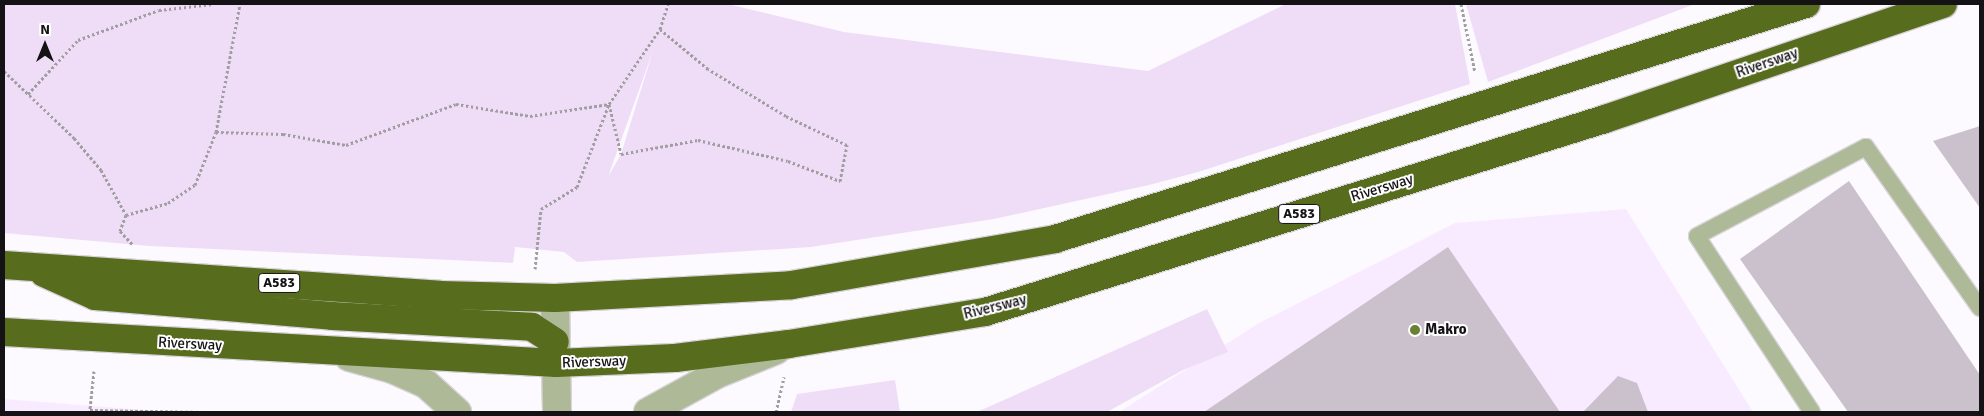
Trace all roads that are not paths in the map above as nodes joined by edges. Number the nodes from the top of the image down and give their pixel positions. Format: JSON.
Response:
{"nodes":[{"id":1,"x":1806,"y":4,"type":"edge"},
{"id":2,"x":1943,"y":4,"type":"edge"},
{"id":3,"x":4,"y":265,"type":"edge"},
{"id":4,"x":31,"y":267,"type":"junction"},
{"id":5,"x":555,"y":298,"type":"junction"},
{"id":6,"x":1980,"y":308,"type":"edge"},
{"id":7,"x":4,"y":332,"type":"edge"},
{"id":8,"x":789,"y":344,"type":"junction"},
{"id":9,"x":556,"y":352,"type":"junction"},
{"id":10,"x":336,"y":353,"type":"junction"},
{"id":11,"x":457,"y":412,"type":"edge"},
{"id":12,"x":557,"y":412,"type":"edge"},
{"id":13,"x":648,"y":412,"type":"edge"},
{"id":14,"x":1812,"y":412,"type":"edge"}],
"edges":[{"from":1,"to":5,"type":"highway","number":"A583"},
{"from":2,"to":8,"type":"highway","name":"Riversway","number":"A583"},
{"from":3,"to":4,"type":"highway","number":"A583"},
{"from":4,"to":5,"type":"highway","number":"A583"},
{"from":4,"to":9,"type":"highway","number":"A583"},
{"from":5,"to":9,"type":"street"},
{"from":6,"to":14,"type":"lane"},
{"from":7,"to":10,"type":"highway","name":"Riversway","number":"A583"},
{"from":8,"to":9,"type":"highway","name":"Riversway","number":"A583"},
{"from":8,"to":13,"type":"street"},
{"from":9,"to":10,"type":"highway","name":"Riversway","number":"A583"},
{"from":9,"to":12,"type":"street"},
{"from":10,"to":11,"type":"street"}]}
